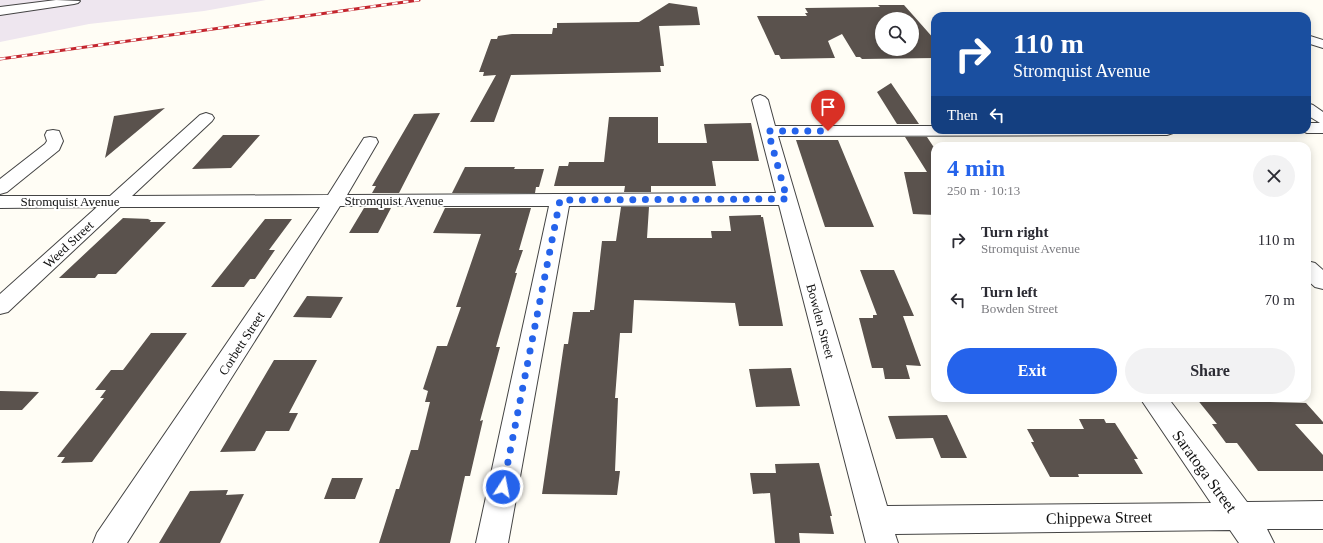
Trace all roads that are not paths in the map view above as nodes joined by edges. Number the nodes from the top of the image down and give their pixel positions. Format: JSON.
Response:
{"nodes":[{"id":1,"x":74,"y":1,"type":"edge"},
{"id":2,"x":0,"y":10,"type":"edge"},
{"id":3,"x":1311,"y":40,"type":"edge"},
{"id":4,"x":1323,"y":44,"type":"edge"},
{"id":5,"x":760,"y":100,"type":"dead end"},
{"id":6,"x":1311,"y":111,"type":"edge"},
{"id":7,"x":206,"y":118,"type":"dead end"},
{"id":8,"x":1323,"y":119,"type":"edge"},
{"id":9,"x":1311,"y":128,"type":"edge"},
{"id":10,"x":1323,"y":128,"type":"edge"},
{"id":11,"x":768,"y":131,"type":"junction"},
{"id":12,"x":931,"y":131,"type":"edge"},
{"id":13,"x":1152,"y":134,"type":"edge"},
{"id":14,"x":53,"y":135,"type":"dead end"},
{"id":15,"x":370,"y":142,"type":"dead end"},
{"id":16,"x":1161,"y":142,"type":"edge"},
{"id":17,"x":0,"y":188,"type":"edge"},
{"id":18,"x":787,"y":199,"type":"junction"},
{"id":19,"x":334,"y":200,"type":"junction"},
{"id":20,"x":560,"y":200,"type":"junction"},
{"id":21,"x":115,"y":201,"type":"junction"},
{"id":22,"x":0,"y":202,"type":"edge"},
{"id":23,"x":1311,"y":272,"type":"edge"},
{"id":24,"x":1323,"y":282,"type":"edge"},
{"id":25,"x":0,"y":307,"type":"edge"},
{"id":26,"x":1156,"y":402,"type":"edge"},
{"id":27,"x":1323,"y":515,"type":"edge"},
{"id":28,"x":1238,"y":516,"type":"junction"},
{"id":29,"x":879,"y":532,"type":"edge"},
{"id":30,"x":109,"y":543,"type":"edge"},
{"id":31,"x":492,"y":543,"type":"edge"},
{"id":32,"x":1258,"y":543,"type":"edge"}],
"edges":[{"from":1,"to":2,"type":"street"},
{"from":3,"to":4,"type":"street"},
{"from":5,"to":11,"type":"street","name":"Bowden Street"},
{"from":6,"to":8,"type":"street"},
{"from":7,"to":21,"type":"street","name":"Weed Street"},
{"from":9,"to":10,"type":"street"},
{"from":11,"to":12,"type":"street"},
{"from":11,"to":18,"type":"street","name":"Bowden Street"},
{"from":13,"to":16,"type":"street"},
{"from":14,"to":17,"type":"street"},
{"from":15,"to":19,"type":"street","name":"Corbett Street"},
{"from":18,"to":20,"type":"street","name":"Stromquist Avenue"},
{"from":18,"to":29,"type":"street","name":"Bowden Street"},
{"from":19,"to":20,"type":"street","name":"Stromquist Avenue"},
{"from":19,"to":21,"type":"street","name":"Stromquist Avenue"},
{"from":19,"to":30,"type":"street","name":"Corbett Street"},
{"from":20,"to":31,"type":"street"},
{"from":21,"to":22,"type":"street","name":"Stromquist Avenue"},
{"from":21,"to":25,"type":"street","name":"Weed Street"},
{"from":23,"to":24,"type":"street"},
{"from":26,"to":28,"type":"street","name":"Saratoga Street"},
{"from":27,"to":28,"type":"street","name":"Chippewa Street"},
{"from":28,"to":29,"type":"street","name":"Chippewa Street"},
{"from":28,"to":32,"type":"street","name":"Saratoga Street"}]}
